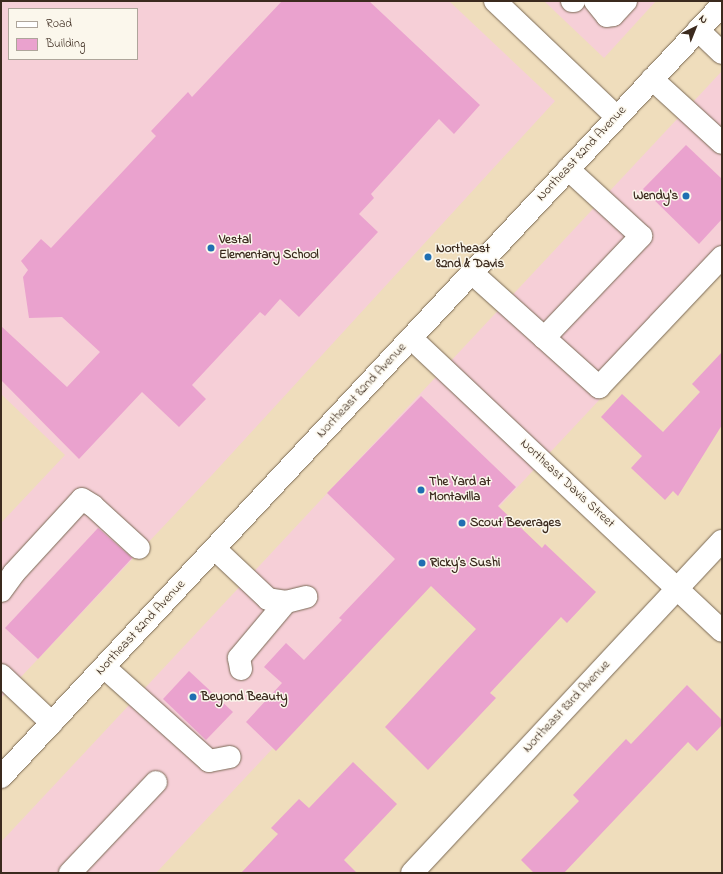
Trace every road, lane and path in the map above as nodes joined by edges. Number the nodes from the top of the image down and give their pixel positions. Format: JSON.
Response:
{"nodes":[{"id":1,"x":495,"y":1,"type":"edge"},
{"id":2,"x":596,"y":1,"type":"edge"},
{"id":3,"x":626,"y":1,"type":"edge"},
{"id":4,"x":722,"y":5,"type":"edge"},
{"id":5,"x":698,"y":30,"type":"junction"},
{"id":6,"x":722,"y":53,"type":"edge"},
{"id":7,"x":652,"y":79,"type":"junction"},
{"id":8,"x":617,"y":116,"type":"junction"},
{"id":9,"x":722,"y":143,"type":"edge"},
{"id":10,"x":568,"y":169,"type":"junction"},
{"id":11,"x":722,"y":256,"type":"edge"},
{"id":12,"x":472,"y":273,"type":"junction"},
{"id":13,"x":411,"y":338,"type":"junction"},
{"id":14,"x":544,"y":338,"type":"junction"},
{"id":15,"x":722,"y":541,"type":"edge"},
{"id":16,"x":139,"y":548,"type":"dead end"},
{"id":17,"x":214,"y":549,"type":"junction"},
{"id":18,"x":677,"y":589,"type":"junction"},
{"id":19,"x":1,"y":591,"type":"edge"},
{"id":20,"x":722,"y":631,"type":"edge"},
{"id":21,"x":104,"y":667,"type":"junction"},
{"id":22,"x":241,"y":669,"type":"dead end"},
{"id":23,"x":1,"y":675,"type":"edge"},
{"id":24,"x":52,"y":723,"type":"junction"},
{"id":25,"x":230,"y":757,"type":"dead end"},
{"id":26,"x":1,"y":777,"type":"edge"},
{"id":27,"x":156,"y":782,"type":"dead end"},
{"id":28,"x":70,"y":873,"type":"edge"},
{"id":29,"x":412,"y":873,"type":"edge"}],
"edges":[{"from":1,"to":8,"type":"street"},
{"from":2,"to":3,"type":"street"},
{"from":4,"to":5,"type":"street","name":"Northeast 82nd Avenue"},
{"from":5,"to":6,"type":"street"},
{"from":5,"to":7,"type":"street","name":"Northeast 82nd Avenue"},
{"from":7,"to":8,"type":"street","name":"Northeast 82nd Avenue"},
{"from":7,"to":9,"type":"street"},
{"from":8,"to":10,"type":"street","name":"Northeast 82nd Avenue"},
{"from":10,"to":12,"type":"street","name":"Northeast 82nd Avenue"},
{"from":10,"to":14,"type":"street"},
{"from":11,"to":14,"type":"street"},
{"from":12,"to":13,"type":"street","name":"Northeast 82nd Avenue"},
{"from":12,"to":14,"type":"street"},
{"from":13,"to":17,"type":"street","name":"Northeast 82nd Avenue"},
{"from":13,"to":18,"type":"street","name":"Northeast Davis Street"},
{"from":15,"to":18,"type":"street","name":"Northeast 83rd Avenue"},
{"from":16,"to":19,"type":"street"},
{"from":17,"to":21,"type":"street","name":"Northeast 82nd Avenue"},
{"from":17,"to":22,"type":"street"},
{"from":18,"to":20,"type":"street","name":"Northeast Davis Street"},
{"from":18,"to":29,"type":"street","name":"Northeast 83rd Avenue"},
{"from":21,"to":24,"type":"street","name":"Northeast 82nd Avenue"},
{"from":21,"to":25,"type":"street"},
{"from":23,"to":24,"type":"street"},
{"from":24,"to":26,"type":"street","name":"Northeast 82nd Avenue"},
{"from":27,"to":28,"type":"street"}]}
